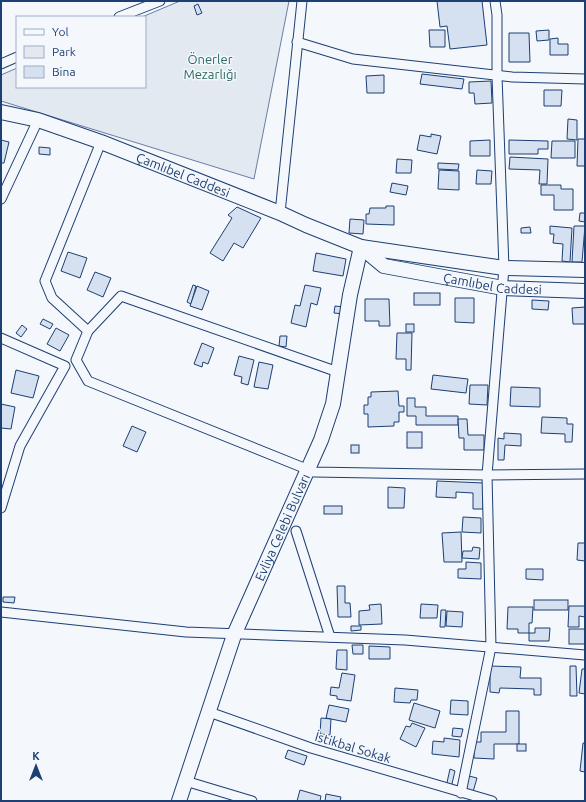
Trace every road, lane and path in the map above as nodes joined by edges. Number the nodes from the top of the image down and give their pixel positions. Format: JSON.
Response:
{"nodes":[{"id":1,"x":160,"y":1,"type":"edge"},
{"id":2,"x":302,"y":1,"type":"edge"},
{"id":3,"x":495,"y":1,"type":"edge"},
{"id":4,"x":122,"y":16,"type":"edge"},
{"id":5,"x":297,"y":42,"type":"junction"},
{"id":6,"x":16,"y":57,"type":"edge"},
{"id":7,"x":1,"y":64,"type":"edge"},
{"id":8,"x":497,"y":76,"type":"junction"},
{"id":9,"x":585,"y":79,"type":"edge"},
{"id":10,"x":1,"y":112,"type":"edge"},
{"id":11,"x":38,"y":120,"type":"junction"},
{"id":12,"x":101,"y":142,"type":"junction"},
{"id":13,"x":1,"y":199,"type":"edge"},
{"id":14,"x":280,"y":213,"type":"junction"},
{"id":15,"x":361,"y":247,"type":"junction"},
{"id":16,"x":504,"y":268,"type":"junction"},
{"id":17,"x":585,"y":270,"type":"edge"},
{"id":18,"x":503,"y":288,"type":"junction"},
{"id":19,"x":585,"y":291,"type":"edge"},
{"id":20,"x":88,"y":331,"type":"junction"},
{"id":21,"x":1,"y":339,"type":"edge"},
{"id":22,"x":338,"y":372,"type":"junction"},
{"id":23,"x":308,"y":470,"type":"junction"},
{"id":24,"x":585,"y":474,"type":"edge"},
{"id":25,"x":486,"y":475,"type":"junction"},
{"id":26,"x":1,"y":508,"type":"edge"},
{"id":27,"x":296,"y":531,"type":"dead end"},
{"id":28,"x":1,"y":612,"type":"edge"},
{"id":29,"x":234,"y":635,"type":"junction"},
{"id":30,"x":330,"y":637,"type":"junction"},
{"id":31,"x":491,"y":647,"type":"junction"},
{"id":32,"x":585,"y":655,"type":"edge"},
{"id":33,"x":209,"y":712,"type":"junction"},
{"id":34,"x":192,"y":783,"type":"dead end"},
{"id":35,"x":461,"y":793,"type":"junction"},
{"id":36,"x":179,"y":801,"type":"edge"},
{"id":37,"x":252,"y":801,"type":"edge"},
{"id":38,"x":492,"y":801,"type":"edge"}],
"edges":[{"from":1,"to":4,"type":"street"},
{"from":2,"to":5,"type":"street"},
{"from":3,"to":8,"type":"street"},
{"from":5,"to":8,"type":"street"},
{"from":5,"to":14,"type":"street"},
{"from":6,"to":7,"type":"street"},
{"from":8,"to":9,"type":"street"},
{"from":8,"to":16,"type":"street"},
{"from":10,"to":11,"type":"main road","name":"Çamlıbel Caddesi"},
{"from":11,"to":12,"type":"main road","name":"Çamlıbel Caddesi"},
{"from":11,"to":13,"type":"street"},
{"from":12,"to":14,"type":"main road","name":"Çamlıbel Caddesi"},
{"from":12,"to":20,"type":"street"},
{"from":14,"to":15,"type":"main road","name":"Çamlıbel Caddesi"},
{"from":15,"to":16,"type":"main road","name":"Çamlıbel Caddesi"},
{"from":15,"to":18,"type":"main road","name":"Çamlıbel Caddesi"},
{"from":15,"to":22,"type":"main road","name":"Evliya Celebi Bulvarı"},
{"from":16,"to":17,"type":"main road","name":"Çamlıbel Caddesi"},
{"from":16,"to":18,"type":"street"},
{"from":18,"to":19,"type":"main road","name":"Çamlıbel Caddesi"},
{"from":18,"to":25,"type":"street"},
{"from":20,"to":22,"type":"street"},
{"from":20,"to":23,"type":"street"},
{"from":21,"to":26,"type":"street"},
{"from":22,"to":23,"type":"main road","name":"Evliya Celebi Bulvarı"},
{"from":23,"to":25,"type":"street"},
{"from":23,"to":29,"type":"main road","name":"Evliya Celebi Bulvarı"},
{"from":24,"to":25,"type":"street"},
{"from":25,"to":31,"type":"street"},
{"from":27,"to":30,"type":"street"},
{"from":28,"to":29,"type":"street"},
{"from":29,"to":30,"type":"street"},
{"from":29,"to":33,"type":"main road","name":"Evliya Celebi Bulvarı"},
{"from":30,"to":31,"type":"street"},
{"from":31,"to":32,"type":"street"},
{"from":31,"to":35,"type":"street"},
{"from":33,"to":35,"type":"street","name":"İstikbal Sokak"},
{"from":33,"to":36,"type":"main road","name":"Evliya Celebi Bulvarı"},
{"from":34,"to":37,"type":"street"},
{"from":35,"to":38,"type":"street","name":"İstikbal Sokak"}]}
